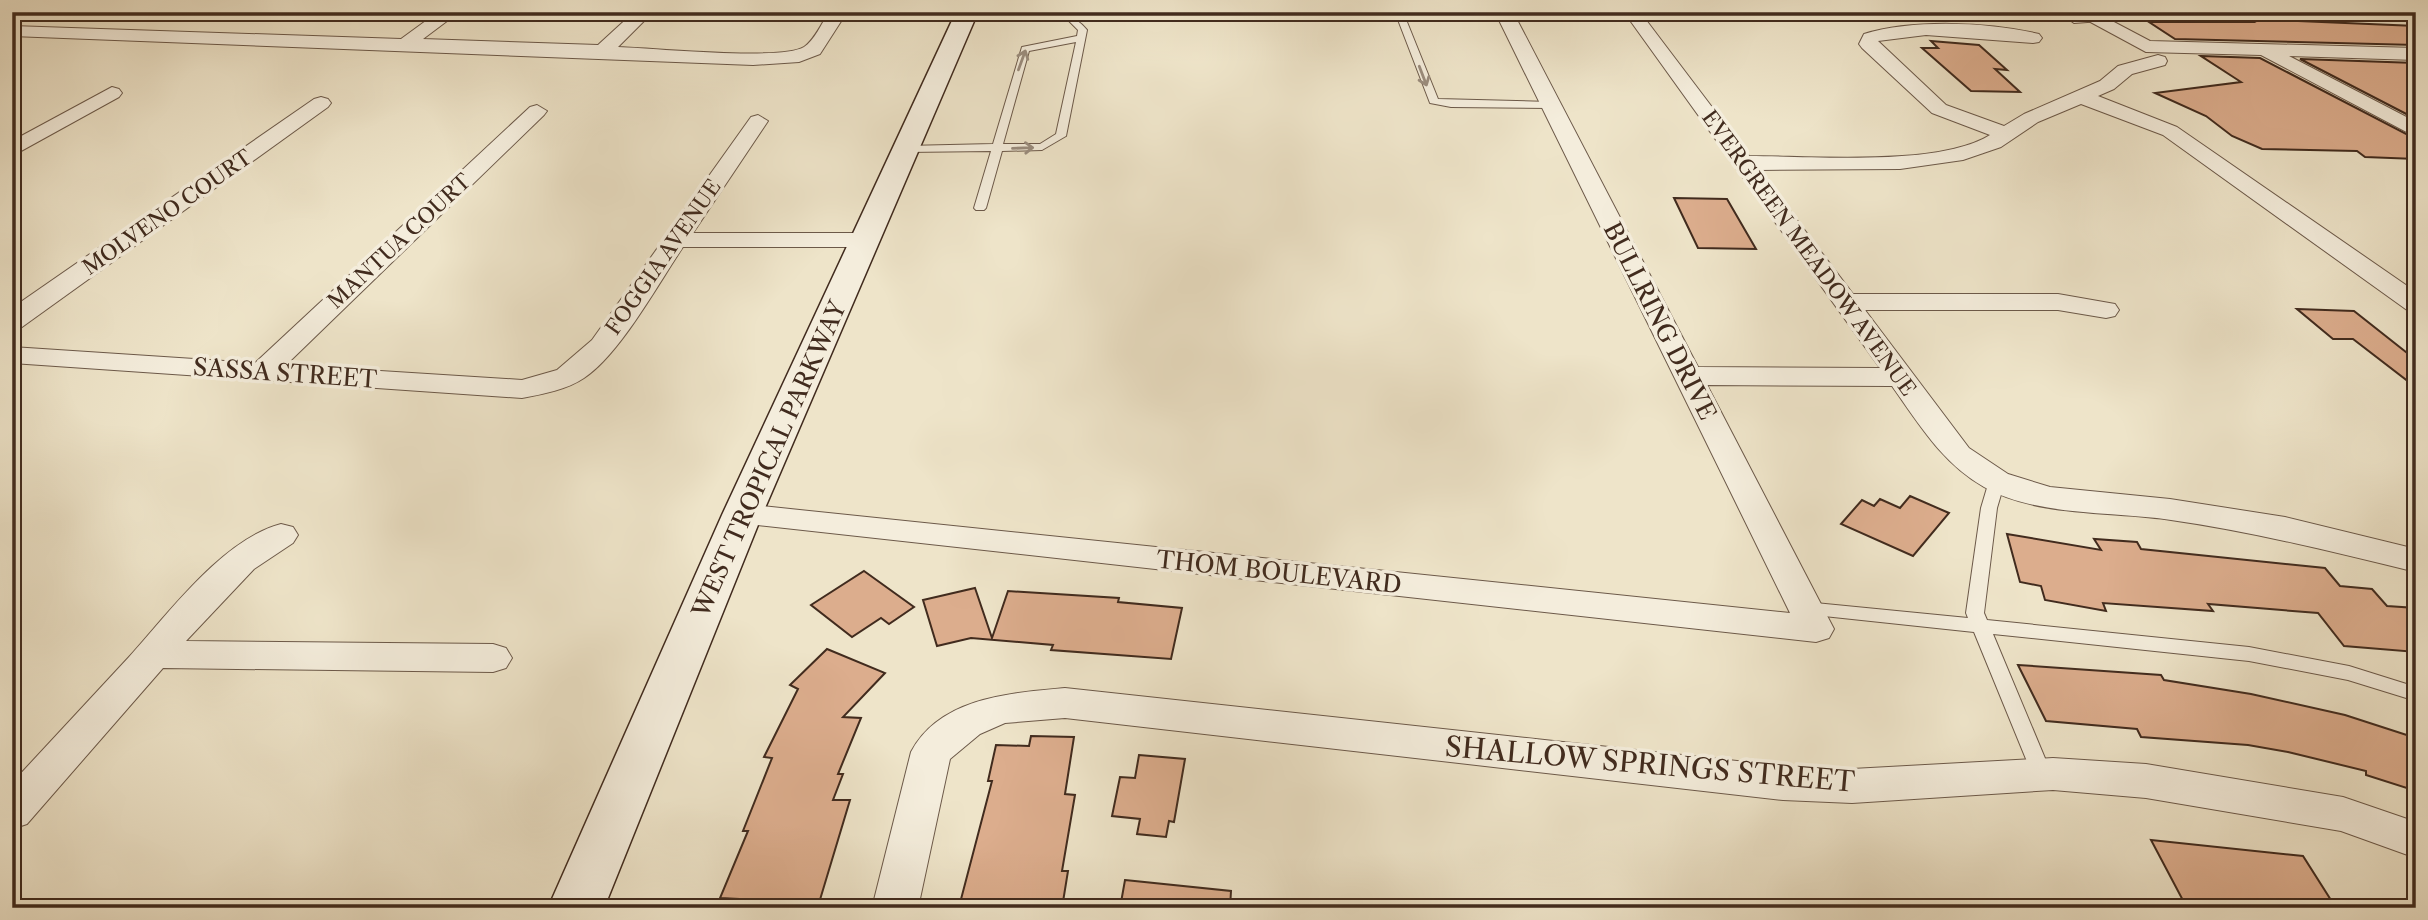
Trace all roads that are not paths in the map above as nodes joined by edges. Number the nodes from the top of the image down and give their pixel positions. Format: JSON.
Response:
{"nodes":[{"id":1,"x":64,"y":12,"type":"edge"},
{"id":2,"x":450,"y":12,"type":"edge"},
{"id":3,"x":643,"y":12,"type":"edge"},
{"id":4,"x":838,"y":12,"type":"edge"},
{"id":5,"x":1009,"y":12,"type":"edge"},
{"id":6,"x":1038,"y":12,"type":"edge"},
{"id":7,"x":1399,"y":12,"type":"edge"},
{"id":8,"x":1504,"y":12,"type":"edge"},
{"id":9,"x":2055,"y":12,"type":"edge"},
{"id":10,"x":967,"y":13,"type":"edge"},
{"id":11,"x":1632,"y":13,"type":"edge"},
{"id":12,"x":2084,"y":17,"type":"edge"},
{"id":13,"x":246,"y":18,"type":"dead end"},
{"id":14,"x":17,"y":31,"type":"edge"},
{"id":15,"x":214,"y":36,"type":"junction"},
{"id":16,"x":1083,"y":38,"type":"junction"},
{"id":17,"x":2033,"y":38,"type":"dead end"},
{"id":18,"x":402,"y":46,"type":"junction"},
{"id":19,"x":2261,"y":48,"type":"junction"},
{"id":20,"x":603,"y":51,"type":"junction"},
{"id":21,"x":2157,"y":54,"type":"junction"},
{"id":22,"x":2416,"y":54,"type":"edge"},
{"id":23,"x":2121,"y":56,"type":"junction"},
{"id":24,"x":112,"y":93,"type":"dead end"},
{"id":25,"x":2082,"y":97,"type":"junction"},
{"id":26,"x":321,"y":103,"type":"dead end"},
{"id":27,"x":1550,"y":105,"type":"junction"},
{"id":28,"x":537,"y":111,"type":"dead end"},
{"id":29,"x":758,"y":121,"type":"dead end"},
{"id":30,"x":2416,"y":131,"type":"edge"},
{"id":31,"x":2008,"y":134,"type":"junction"},
{"id":32,"x":994,"y":148,"type":"junction"},
{"id":33,"x":906,"y":149,"type":"junction"},
{"id":34,"x":12,"y":150,"type":"edge"},
{"id":35,"x":1742,"y":163,"type":"junction"},
{"id":36,"x":980,"y":208,"type":"dead end"},
{"id":37,"x":674,"y":240,"type":"junction"},
{"id":38,"x":865,"y":240,"type":"junction"},
{"id":39,"x":1845,"y":302,"type":"junction"},
{"id":40,"x":2416,"y":304,"type":"edge"},
{"id":41,"x":2106,"y":310,"type":"dead end"},
{"id":42,"x":12,"y":321,"type":"edge"},
{"id":43,"x":12,"y":355,"type":"edge"},
{"id":44,"x":262,"y":372,"type":"junction"},
{"id":45,"x":1688,"y":376,"type":"junction"},
{"id":46,"x":1900,"y":377,"type":"junction"},
{"id":47,"x":558,"y":382,"type":"joint"},
{"id":48,"x":1997,"y":481,"type":"junction"},
{"id":49,"x":742,"y":516,"type":"junction"},
{"id":50,"x":281,"y":535,"type":"dead end"},
{"id":51,"x":2416,"y":561,"type":"edge"},
{"id":52,"x":1810,"y":619,"type":"junction"},
{"id":53,"x":1980,"y":626,"type":"junction"},
{"id":54,"x":152,"y":654,"type":"junction"},
{"id":55,"x":493,"y":658,"type":"dead end"},
{"id":56,"x":2416,"y":694,"type":"edge"},
{"id":57,"x":2042,"y":775,"type":"junction"},
{"id":58,"x":12,"y":813,"type":"edge"},
{"id":59,"x":2416,"y":840,"type":"edge"},
{"id":60,"x":576,"y":908,"type":"edge"},
{"id":61,"x":895,"y":908,"type":"edge"}],
"edges":[{"from":1,"to":14,"type":"street"},
{"from":2,"to":18,"type":"street"},
{"from":3,"to":20,"type":"street"},
{"from":4,"to":20,"type":"street"},
{"from":5,"to":10,"type":"lane"},
{"from":6,"to":16,"type":"lane"},
{"from":7,"to":27,"type":"lane","one_way":true},
{"from":8,"to":27,"type":"street","name":"BULLRING DRIVE"},
{"from":9,"to":12,"type":"street"},
{"from":10,"to":33,"type":"main road","name":"WEST TROPICAL PARKWAY"},
{"from":11,"to":35,"type":"street","name":"EVERGREEN MEADOW AVENUE"},
{"from":12,"to":21,"type":"street"},
{"from":12,"to":23,"type":"street"},
{"from":13,"to":15,"type":"street"},
{"from":14,"to":15,"type":"street"},
{"from":15,"to":18,"type":"street"},
{"from":32,"to":16,"type":"lane","one_way":true},
{"from":32,"to":16,"type":"lane","one_way":true},
{"from":17,"to":31,"type":"street"},
{"from":18,"to":20,"type":"street"},
{"from":19,"to":21,"type":"street"},
{"from":19,"to":22,"type":"street"},
{"from":19,"to":30,"type":"street"},
{"from":21,"to":23,"type":"street"},
{"from":23,"to":25,"type":"street"},
{"from":24,"to":34,"type":"street"},
{"from":25,"to":31,"type":"street"},
{"from":25,"to":40,"type":"street"},
{"from":26,"to":42,"type":"street","name":"MOLVENO COURT"},
{"from":27,"to":45,"type":"street","name":"BULLRING DRIVE"},
{"from":28,"to":44,"type":"street","name":"MANTUA COURT"},
{"from":29,"to":37,"type":"street","name":"FOGGIA AVENUE"},
{"from":31,"to":35,"type":"street"},
{"from":32,"to":33,"type":"lane"},
{"from":32,"to":36,"type":"lane"},
{"from":33,"to":38,"type":"main road","name":"WEST TROPICAL PARKWAY"},
{"from":35,"to":39,"type":"street","name":"EVERGREEN MEADOW AVENUE"},
{"from":37,"to":38,"type":"street"},
{"from":37,"to":47,"type":"street","name":"FOGGIA AVENUE"},
{"from":38,"to":49,"type":"main road","name":"WEST TROPICAL PARKWAY"},
{"from":39,"to":41,"type":"street"},
{"from":39,"to":46,"type":"street","name":"EVERGREEN MEADOW AVENUE"},
{"from":43,"to":44,"type":"street","name":"SASSA STREET"},
{"from":44,"to":47,"type":"street","name":"SASSA STREET"},
{"from":45,"to":46,"type":"street"},
{"from":45,"to":52,"type":"street","name":"BULLRING DRIVE"},
{"from":46,"to":48,"type":"street","name":"EVERGREEN MEADOW AVENUE"},
{"from":48,"to":51,"type":"street","name":"EVERGREEN MEADOW AVENUE"},
{"from":48,"to":53,"type":"lane"},
{"from":49,"to":52,"type":"street","name":"THOM BOULEVARD"},
{"from":49,"to":60,"type":"main road","name":"WEST TROPICAL PARKWAY"},
{"from":50,"to":54,"type":"street"},
{"from":52,"to":53,"type":"lane"},
{"from":53,"to":56,"type":"lane"},
{"from":53,"to":57,"type":"lane"},
{"from":54,"to":55,"type":"street"},
{"from":54,"to":58,"type":"street"},
{"from":57,"to":59,"type":"street","name":"SHALLOW SPRINGS STREET"},
{"from":57,"to":61,"type":"street","name":"SHALLOW SPRINGS STREET"}]}
